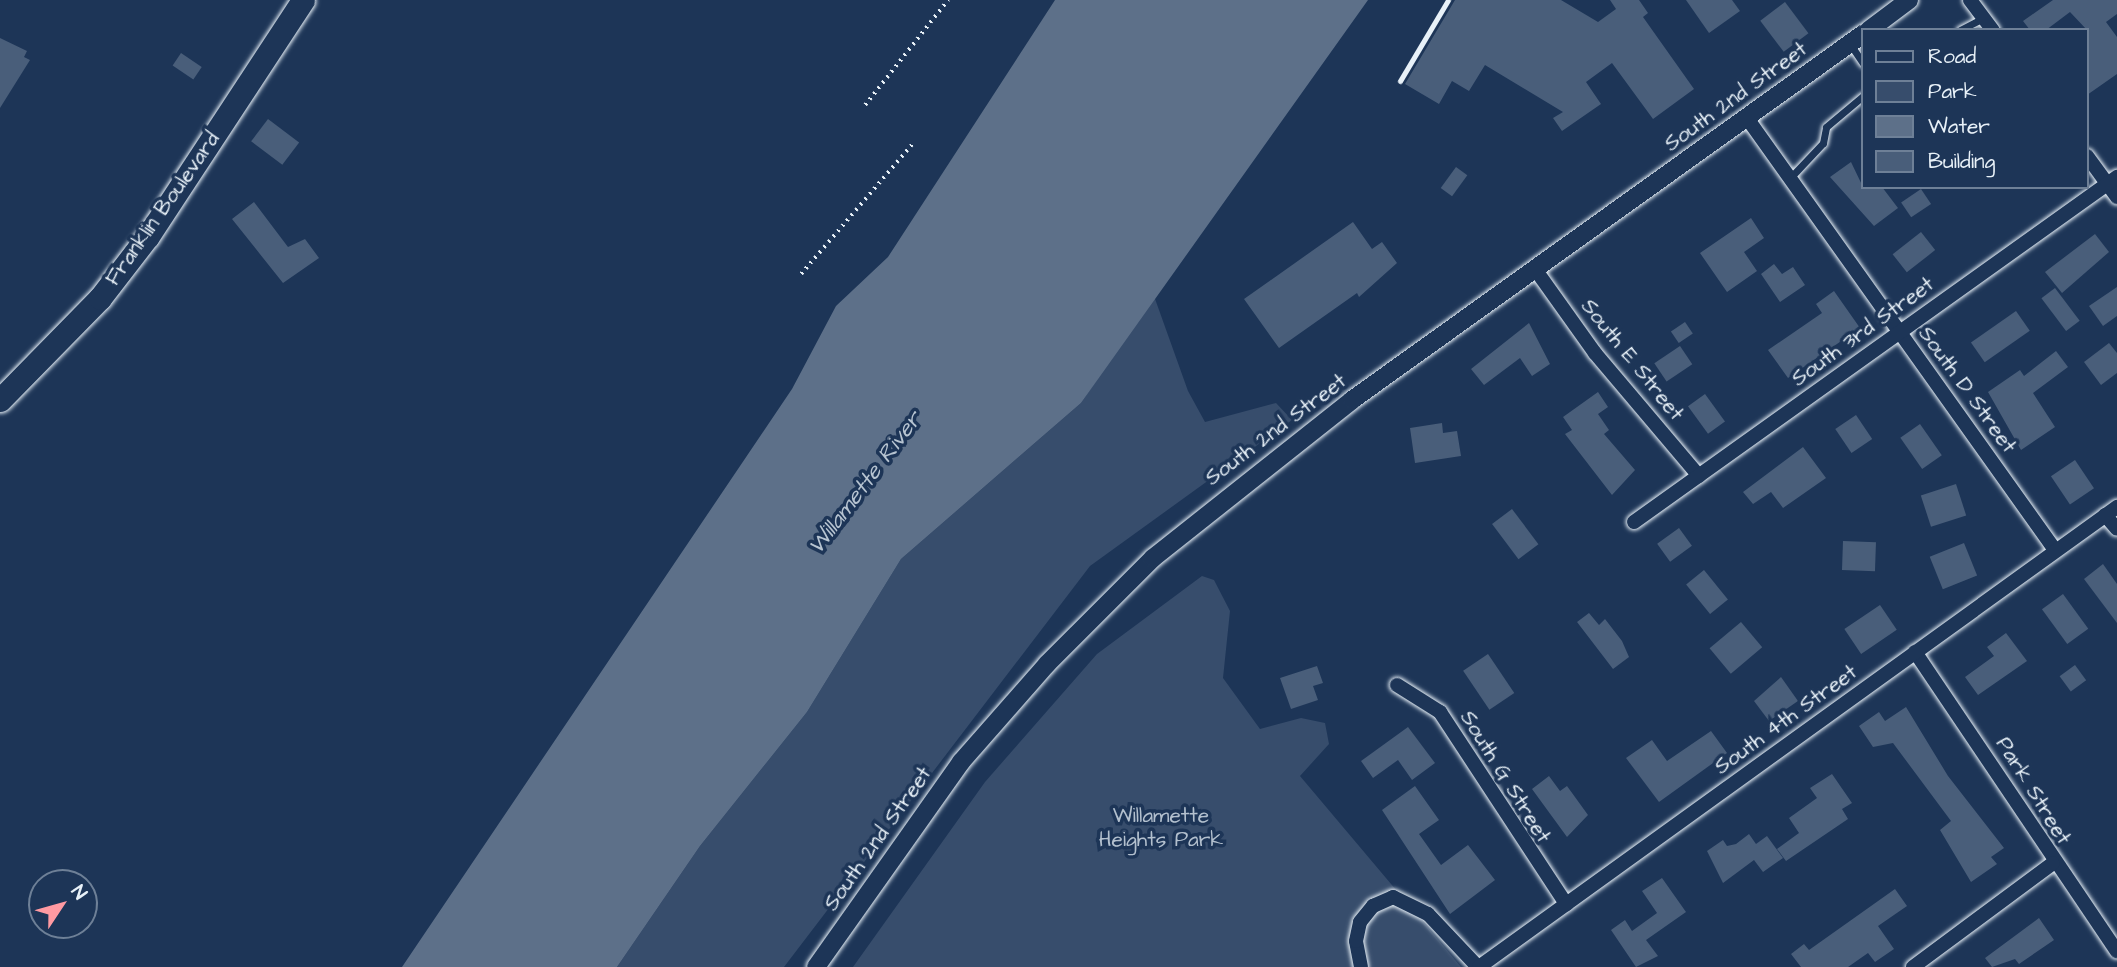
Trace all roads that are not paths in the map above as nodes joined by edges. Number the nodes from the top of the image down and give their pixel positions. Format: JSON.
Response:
{"nodes":[{"id":1,"x":303,"y":0,"type":"edge"},
{"id":2,"x":1909,"y":0,"type":"edge"},
{"id":3,"x":1970,"y":0,"type":"edge"},
{"id":4,"x":1988,"y":24,"type":"edge"},
{"id":5,"x":1871,"y":28,"type":"edge"},
{"id":6,"x":1969,"y":28,"type":"edge"},
{"id":7,"x":1856,"y":39,"type":"edge"},
{"id":8,"x":1862,"y":60,"type":"edge"},
{"id":9,"x":1862,"y":97,"type":"edge"},
{"id":10,"x":1747,"y":118,"type":"junction"},
{"id":11,"x":2089,"y":158,"type":"edge"},
{"id":12,"x":1790,"y":178,"type":"junction"},
{"id":13,"x":2112,"y":180,"type":"edge"},
{"id":14,"x":2117,"y":197,"type":"edge"},
{"id":15,"x":1535,"y":269,"type":"junction"},
{"id":16,"x":1899,"y":332,"type":"junction"},
{"id":17,"x":0,"y":400,"type":"edge"},
{"id":18,"x":1699,"y":476,"type":"junction"},
{"id":19,"x":2111,"y":511,"type":"edge"},
{"id":20,"x":1633,"y":522,"type":"dead end"},
{"id":21,"x":2117,"y":529,"type":"edge"},
{"id":22,"x":2055,"y":550,"type":"junction"},
{"id":23,"x":1915,"y":652,"type":"junction"},
{"id":24,"x":1397,"y":685,"type":"dead end"},
{"id":25,"x":2053,"y":863,"type":"junction"},
{"id":26,"x":1566,"y":904,"type":"junction"},
{"id":27,"x":2117,"y":951,"type":"edge"},
{"id":28,"x":816,"y":967,"type":"edge"},
{"id":29,"x":1362,"y":967,"type":"edge"},
{"id":30,"x":1478,"y":967,"type":"edge"},
{"id":31,"x":1913,"y":967,"type":"edge"}],
"edges":[{"from":1,"to":17,"type":"main road","name":"Franklin Boulevard"},
{"from":2,"to":5,"type":"street"},
{"from":3,"to":4,"type":"street"},
{"from":4,"to":6,"type":"lane"},
{"from":7,"to":8,"type":"lane"},
{"from":7,"to":10,"type":"street","name":"South 2nd Street"},
{"from":9,"to":12,"type":"lane"},
{"from":10,"to":12,"type":"street","name":"South D Street"},
{"from":10,"to":15,"type":"street","name":"South 2nd Street"},
{"from":11,"to":13,"type":"street"},
{"from":12,"to":16,"type":"street","name":"South D Street"},
{"from":13,"to":14,"type":"street"},
{"from":13,"to":16,"type":"street","name":"South 3rd Street"},
{"from":15,"to":18,"type":"street","name":"South E Street"},
{"from":15,"to":28,"type":"street","name":"South 2nd Street"},
{"from":16,"to":18,"type":"street","name":"South 3rd Street"},
{"from":16,"to":22,"type":"street","name":"South D Street"},
{"from":18,"to":20,"type":"street","name":"South 3rd Street"},
{"from":19,"to":21,"type":"street"},
{"from":19,"to":22,"type":"street","name":"South 4th Street"},
{"from":22,"to":23,"type":"street","name":"South 4th Street"},
{"from":23,"to":25,"type":"street","name":"Park Street"},
{"from":23,"to":26,"type":"street","name":"South 4th Street"},
{"from":24,"to":26,"type":"street","name":"South G Street"},
{"from":25,"to":27,"type":"street","name":"Park Street"},
{"from":25,"to":31,"type":"street"},
{"from":26,"to":30,"type":"street","name":"South 4th Street"},
{"from":29,"to":30,"type":"street"}]}
